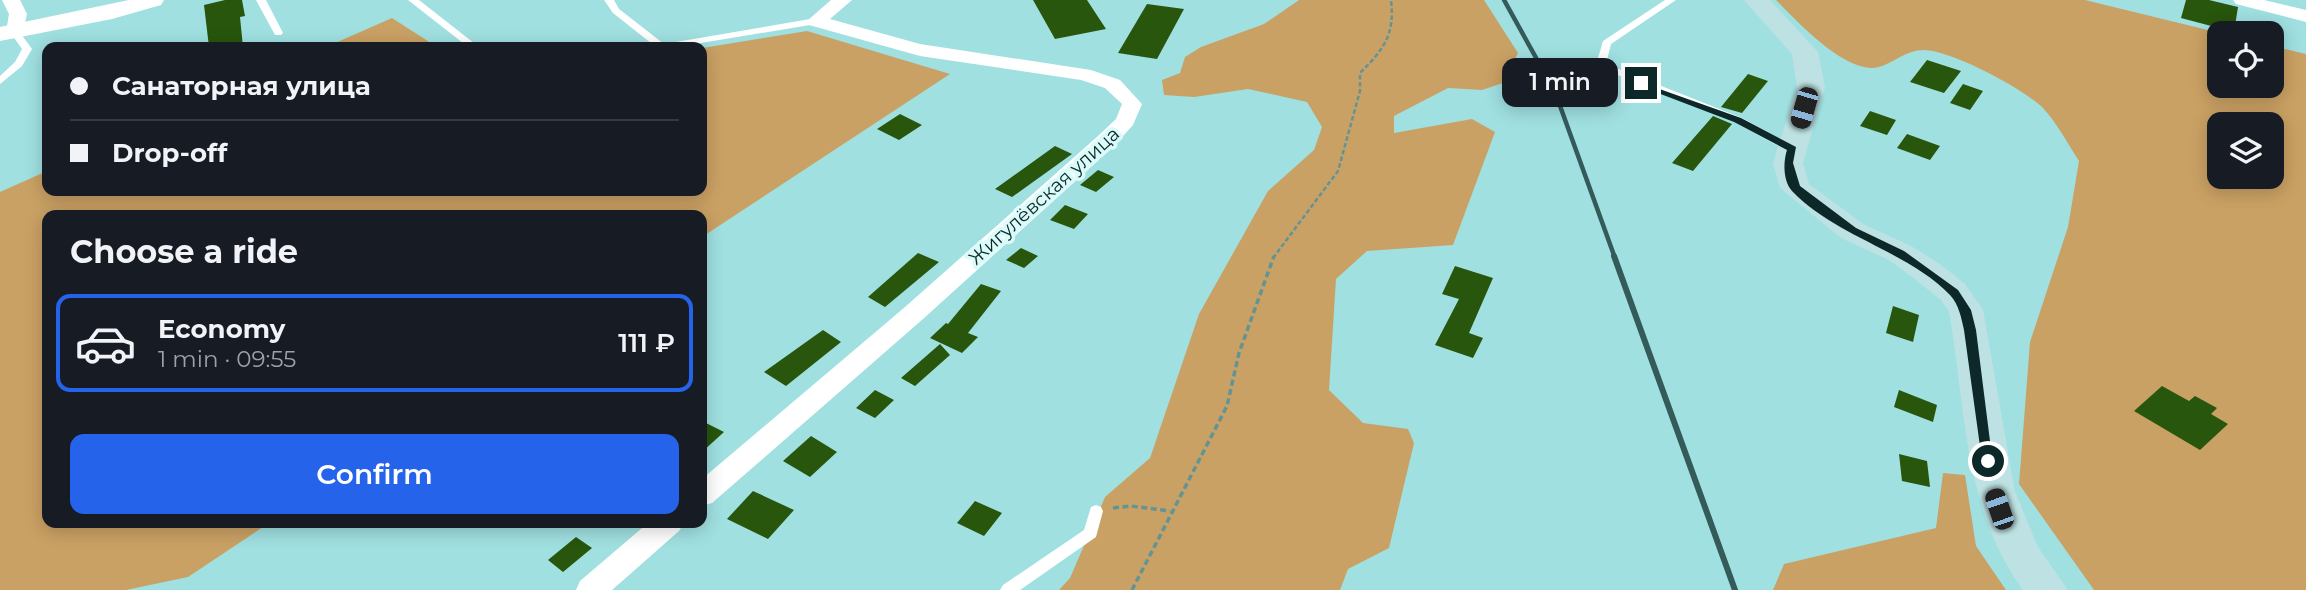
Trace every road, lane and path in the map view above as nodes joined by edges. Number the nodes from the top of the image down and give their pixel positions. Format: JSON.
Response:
{"nodes":[{"id":1,"x":11,"y":0,"type":"edge"},
{"id":2,"x":153,"y":0,"type":"edge"},
{"id":3,"x":261,"y":0,"type":"edge"},
{"id":4,"x":413,"y":0,"type":"edge"},
{"id":5,"x":609,"y":0,"type":"edge"},
{"id":6,"x":842,"y":0,"type":"edge"},
{"id":7,"x":1391,"y":0,"type":"edge"},
{"id":8,"x":1671,"y":0,"type":"edge"},
{"id":9,"x":1756,"y":0,"type":"edge"},
{"id":10,"x":2242,"y":0,"type":"edge"},
{"id":11,"x":2306,"y":16,"type":"edge"},
{"id":12,"x":816,"y":21,"type":"junction"},
{"id":13,"x":8,"y":33,"type":"edge"},
{"id":14,"x":278,"y":33,"type":"dead end"},
{"id":15,"x":468,"y":42,"type":"edge"},
{"id":16,"x":655,"y":42,"type":"edge"},
{"id":17,"x":692,"y":42,"type":"edge"},
{"id":18,"x":0,"y":81,"type":"edge"},
{"id":19,"x":1792,"y":149,"type":"junction"},
{"id":20,"x":707,"y":491,"type":"edge"},
{"id":21,"x":1096,"y":511,"type":"joint"},
{"id":22,"x":1170,"y":511,"type":"junction"},
{"id":23,"x":663,"y":528,"type":"edge"},
{"id":24,"x":591,"y":590,"type":"edge"},
{"id":25,"x":1008,"y":590,"type":"edge"},
{"id":26,"x":1132,"y":590,"type":"edge"},
{"id":27,"x":2047,"y":590,"type":"edge"}],
"edges":[{"from":1,"to":13,"type":"street"},
{"from":2,"to":13,"type":"street"},
{"from":3,"to":14,"type":"lane"},
{"from":4,"to":15,"type":"lane"},
{"from":5,"to":16,"type":"lane"},
{"from":6,"to":12,"type":"street"},
{"from":7,"to":22,"type":"path"},
{"from":8,"to":19,"type":"lane"},
{"from":9,"to":19,"type":"main road"},
{"from":10,"to":11,"type":"street"},
{"from":12,"to":17,"type":"lane"},
{"from":12,"to":20,"type":"street","name":"Жигулёвская улица"},
{"from":13,"to":18,"type":"lane"},
{"from":19,"to":27,"type":"main road"},
{"from":21,"to":22,"type":"path"},
{"from":21,"to":25,"type":"lane"},
{"from":22,"to":26,"type":"path"},
{"from":23,"to":24,"type":"street"}]}
